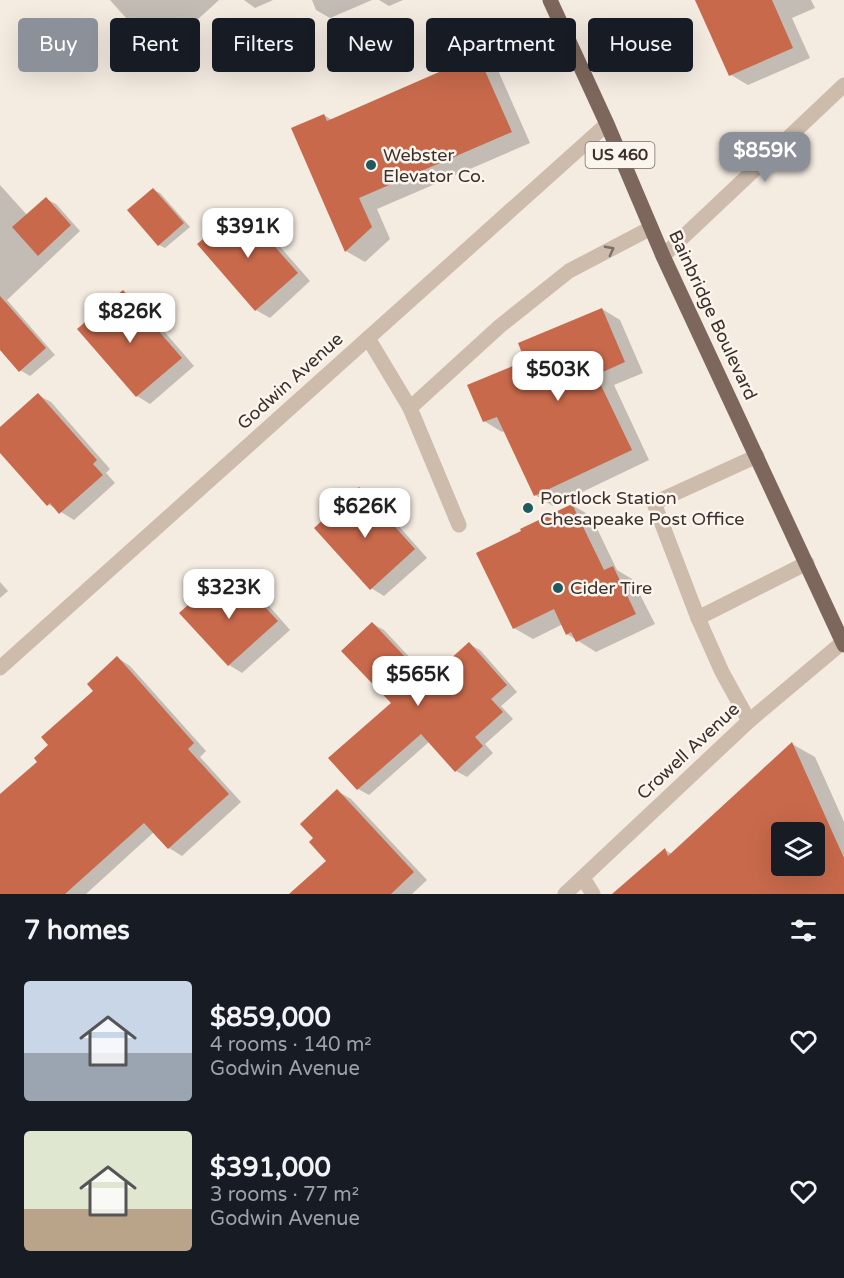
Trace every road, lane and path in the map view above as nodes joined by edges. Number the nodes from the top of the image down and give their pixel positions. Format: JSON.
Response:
{"nodes":[{"id":1,"x":550,"y":0,"type":"edge"},
{"id":2,"x":844,"y":85,"type":"edge"},
{"id":3,"x":607,"y":124,"type":"junction"},
{"id":4,"x":651,"y":228,"type":"junction"},
{"id":5,"x":663,"y":256,"type":"junction"},
{"id":6,"x":368,"y":338,"type":"junction"},
{"id":7,"x":410,"y":408,"type":"junction"},
{"id":8,"x":757,"y":456,"type":"junction"},
{"id":9,"x":459,"y":525,"type":"dead end"},
{"id":10,"x":807,"y":563,"type":"junction"},
{"id":11,"x":698,"y":618,"type":"junction"},
{"id":12,"x":843,"y":643,"type":"edge"},
{"id":13,"x":0,"y":668,"type":"edge"},
{"id":14,"x":749,"y":721,"type":"junction"},
{"id":15,"x":583,"y":878,"type":"junction"},
{"id":16,"x":565,"y":894,"type":"edge"},
{"id":17,"x":593,"y":894,"type":"edge"}],
"edges":[{"from":1,"to":3,"type":"main road","name":"Bainbridge Boulevard","number":"US 460"},
{"from":2,"to":5,"type":"street"},
{"from":3,"to":4,"type":"main road","name":"Bainbridge Boulevard","number":"US 460"},
{"from":3,"to":6,"type":"street","name":"Godwin Avenue"},
{"from":4,"to":5,"type":"main road","name":"Bainbridge Boulevard","number":"US 460"},
{"from":7,"to":4,"type":"street","one_way":true},
{"from":5,"to":8,"type":"main road","name":"Bainbridge Boulevard","number":"US 460"},
{"from":6,"to":7,"type":"street"},
{"from":6,"to":13,"type":"street","name":"Godwin Avenue"},
{"from":7,"to":9,"type":"street"},
{"from":8,"to":10,"type":"main road","name":"Bainbridge Boulevard","number":"US 460"},
{"from":8,"to":11,"type":"street"},
{"from":10,"to":11,"type":"street"},
{"from":10,"to":12,"type":"main road","name":"Bainbridge Boulevard","number":"US 460"},
{"from":11,"to":14,"type":"street"},
{"from":12,"to":14,"type":"street","name":"Crowell Avenue"},
{"from":14,"to":15,"type":"street","name":"Crowell Avenue"},
{"from":15,"to":16,"type":"street","name":"Crowell Avenue"},
{"from":15,"to":17,"type":"street"}]}
